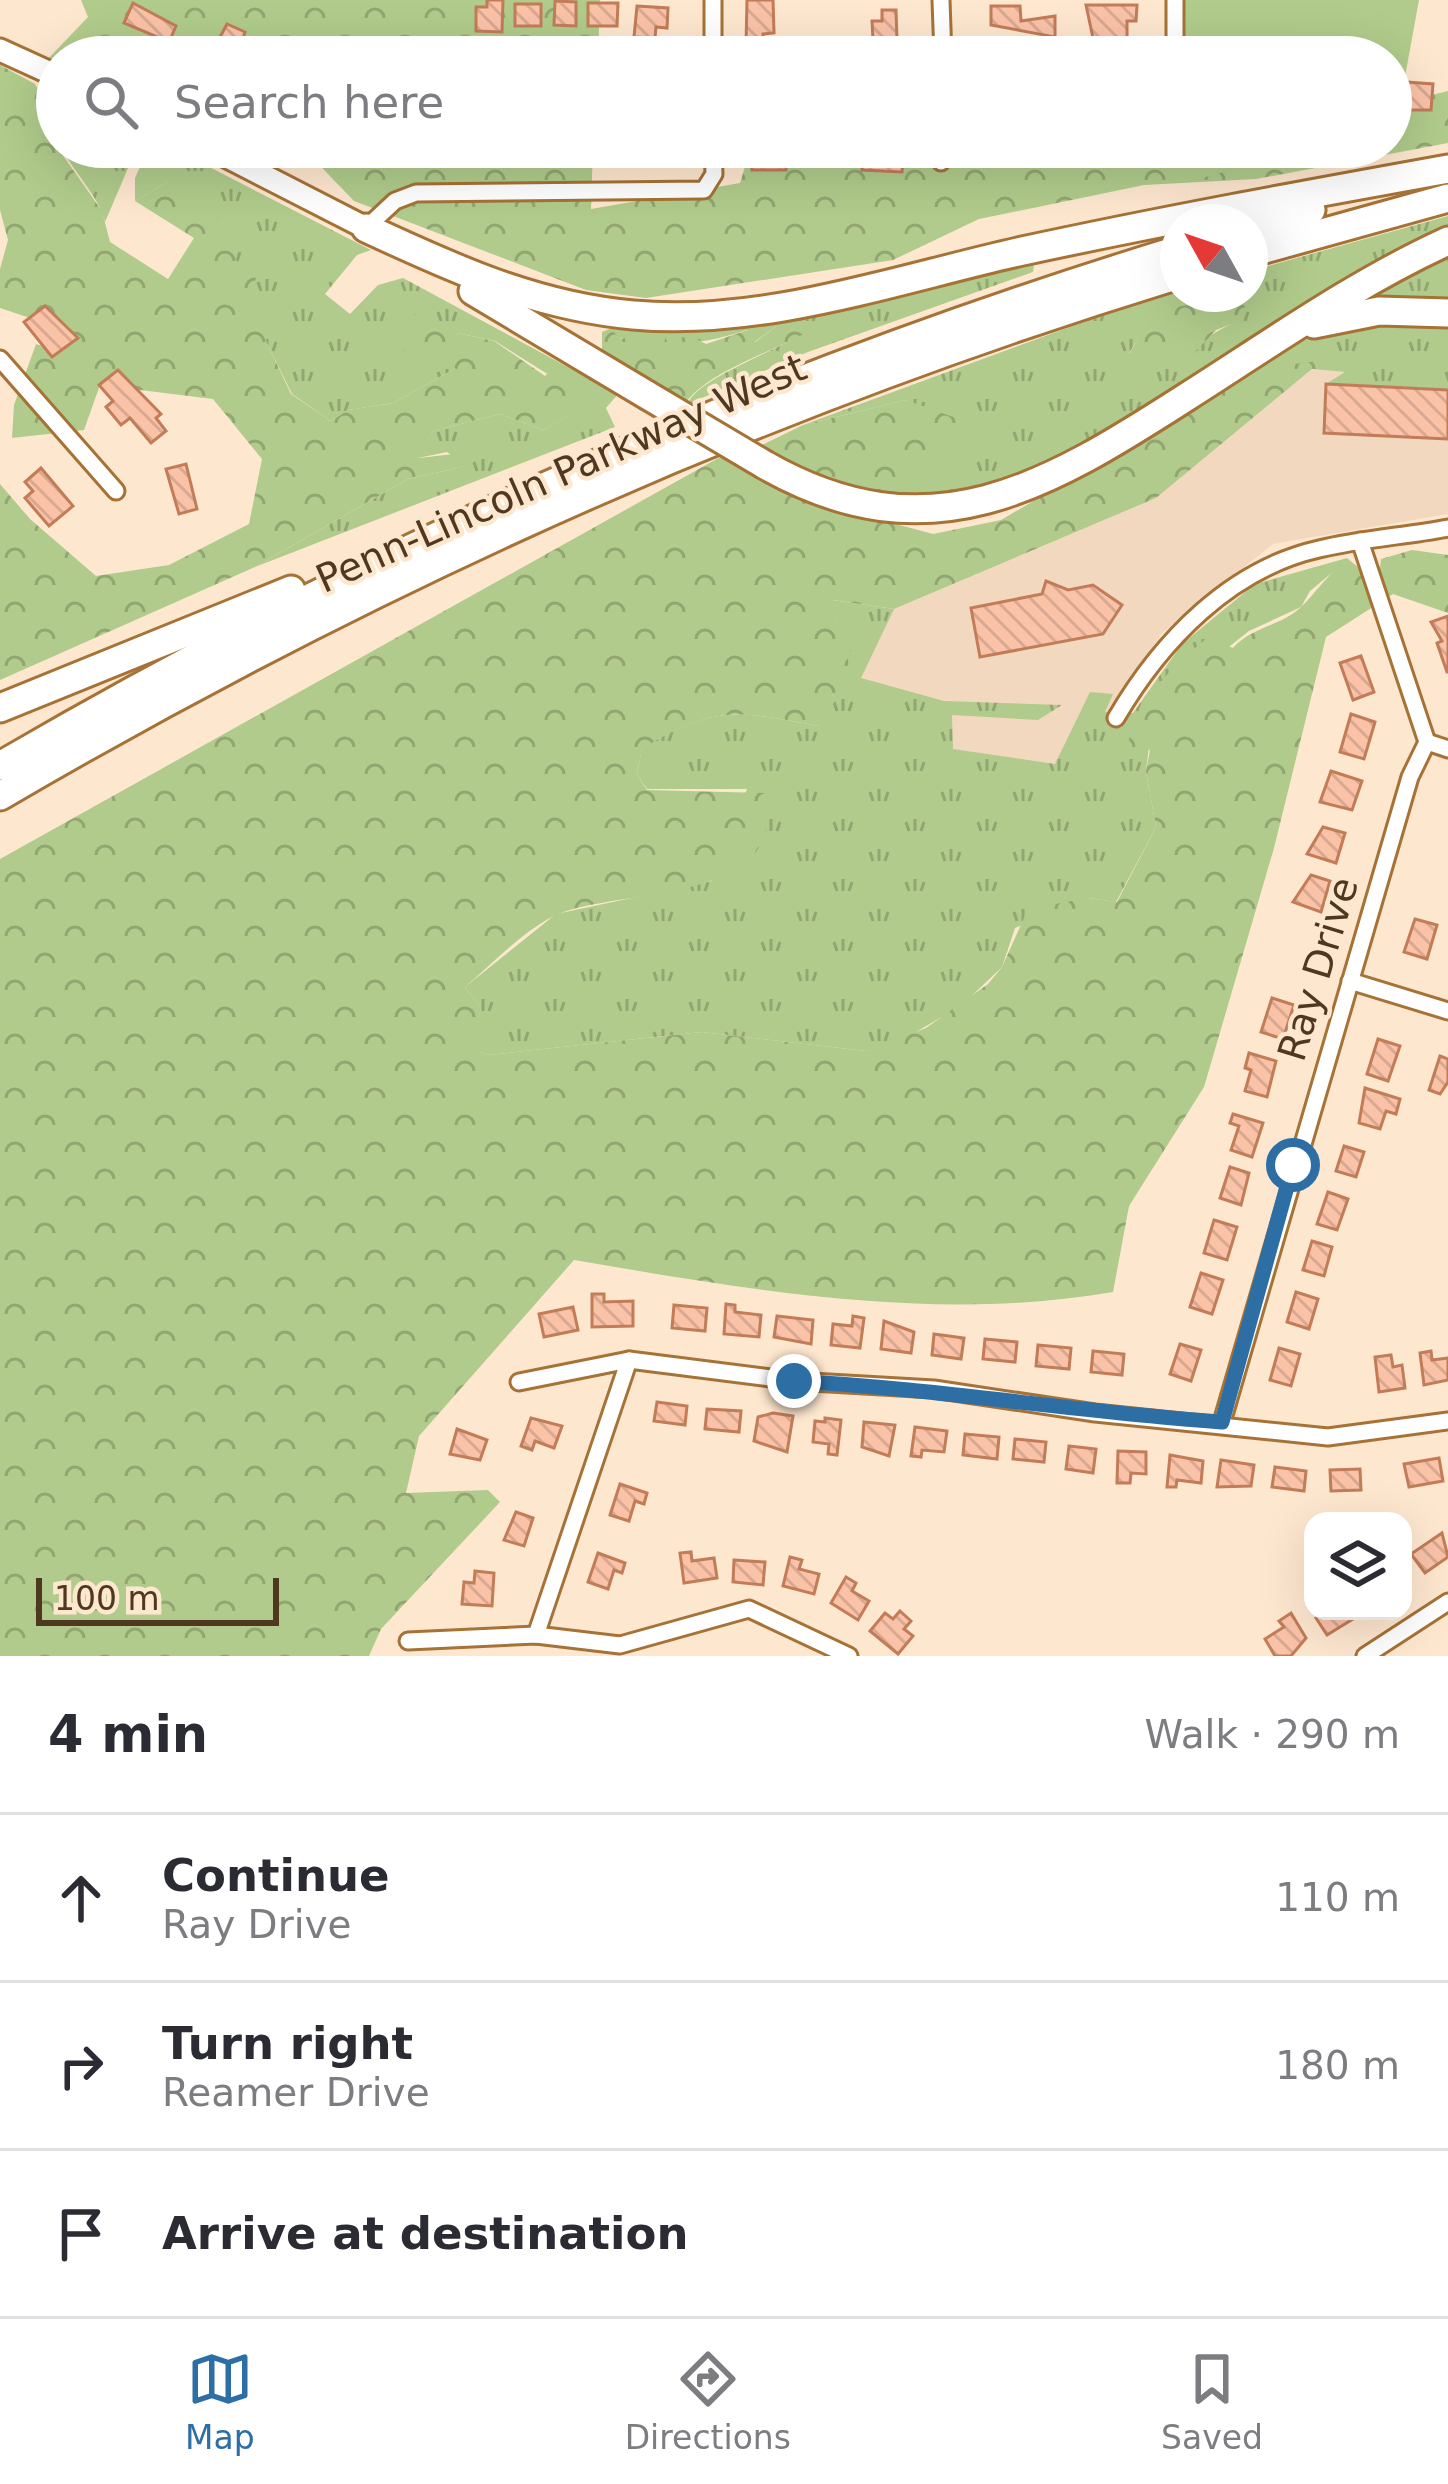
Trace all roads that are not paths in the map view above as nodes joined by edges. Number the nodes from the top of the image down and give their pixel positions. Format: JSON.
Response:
{"nodes":[{"id":1,"x":712,"y":0,"type":"edge"},
{"id":2,"x":941,"y":0,"type":"edge"},
{"id":3,"x":1175,"y":0,"type":"edge"},
{"id":4,"x":713,"y":36,"type":"edge"},
{"id":5,"x":942,"y":36,"type":"edge"},
{"id":6,"x":1175,"y":36,"type":"edge"},
{"id":7,"x":0,"y":50,"type":"edge"},
{"id":8,"x":36,"y":66,"type":"edge"},
{"id":9,"x":249,"y":168,"type":"edge"},
{"id":10,"x":711,"y":168,"type":"edge"},
{"id":11,"x":1448,"y":171,"type":"edge"},
{"id":12,"x":1448,"y":198,"type":"edge"},
{"id":13,"x":1268,"y":223,"type":"edge"},
{"id":14,"x":366,"y":228,"type":"junction"},
{"id":15,"x":1448,"y":241,"type":"edge"},
{"id":16,"x":1268,"y":248,"type":"edge"},
{"id":17,"x":1160,"y":256,"type":"edge"},
{"id":18,"x":1160,"y":281,"type":"edge"},
{"id":19,"x":600,"y":311,"type":"junction"},
{"id":20,"x":1448,"y":313,"type":"edge"},
{"id":21,"x":1293,"y":330,"type":"junction"},
{"id":22,"x":584,"y":357,"type":"junction"},
{"id":23,"x":0,"y":358,"type":"edge"},
{"id":24,"x":116,"y":491,"type":"dead end"},
{"id":25,"x":485,"y":515,"type":"junction"},
{"id":26,"x":1448,"y":529,"type":"edge"},
{"id":27,"x":1360,"y":541,"type":"junction"},
{"id":28,"x":0,"y":708,"type":"edge"},
{"id":29,"x":1116,"y":718,"type":"dead end"},
{"id":30,"x":1427,"y":742,"type":"junction"},
{"id":31,"x":1448,"y":749,"type":"edge"},
{"id":32,"x":0,"y":766,"type":"edge"},
{"id":33,"x":0,"y":796,"type":"edge"},
{"id":34,"x":1350,"y":981,"type":"junction"},
{"id":35,"x":1448,"y":1011,"type":"edge"},
{"id":36,"x":629,"y":1360,"type":"junction"},
{"id":37,"x":519,"y":1382,"type":"dead end"},
{"id":38,"x":1448,"y":1421,"type":"edge"},
{"id":39,"x":1222,"y":1422,"type":"junction"},
{"id":40,"x":1448,"y":1602,"type":"edge"},
{"id":41,"x":536,"y":1635,"type":"junction"},
{"id":42,"x":408,"y":1641,"type":"dead end"},
{"id":43,"x":849,"y":1656,"type":"edge"},
{"id":44,"x":1365,"y":1656,"type":"edge"}],
"edges":[{"from":1,"to":4,"type":"street"},
{"from":2,"to":5,"type":"street"},
{"from":3,"to":6,"type":"street"},
{"from":7,"to":8,"type":"street"},
{"from":9,"to":14,"type":"street"},
{"from":10,"to":14,"type":"street"},
{"from":11,"to":13,"type":"highway"},
{"from":11,"to":19,"type":"highway"},
{"from":12,"to":16,"type":"highway"},
{"from":14,"to":19,"type":"highway"},
{"from":14,"to":22,"type":"highway"},
{"from":15,"to":21,"type":"highway"},
{"from":17,"to":25,"type":"highway","name":"Penn-Lincoln Parkway West"},
{"from":18,"to":33,"type":"highway","name":"Penn-Lincoln Parkway West"},
{"from":19,"to":22,"type":"highway"},
{"from":20,"to":21,"type":"highway"},
{"from":21,"to":22,"type":"highway","bridge":true},
{"from":23,"to":24,"type":"street"},
{"from":25,"to":28,"type":"highway"},
{"from":25,"to":32,"type":"highway","name":"Penn-Lincoln Parkway West"},
{"from":26,"to":27,"type":"street"},
{"from":27,"to":29,"type":"street"},
{"from":27,"to":30,"type":"street"},
{"from":30,"to":31,"type":"street"},
{"from":30,"to":34,"type":"street","name":"Ray Drive"},
{"from":34,"to":35,"type":"street"},
{"from":34,"to":39,"type":"street","name":"Ray Drive"},
{"from":36,"to":37,"type":"street"},
{"from":36,"to":39,"type":"street"},
{"from":36,"to":41,"type":"street"},
{"from":38,"to":39,"type":"street"},
{"from":40,"to":44,"type":"street"},
{"from":41,"to":42,"type":"street"},
{"from":41,"to":43,"type":"street"}]}
